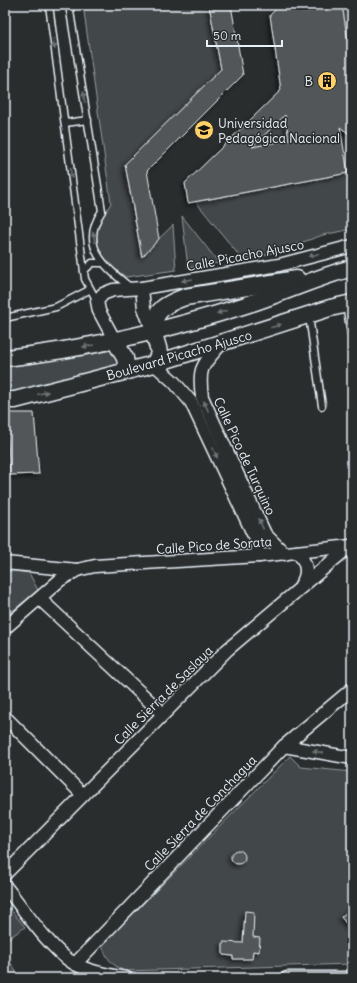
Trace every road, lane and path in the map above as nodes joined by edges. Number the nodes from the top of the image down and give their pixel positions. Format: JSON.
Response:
{"nodes":[{"id":1,"x":49,"y":5,"type":"edge"},
{"id":2,"x":69,"y":5,"type":"edge"},
{"id":3,"x":88,"y":120,"type":"junction"},
{"id":4,"x":65,"y":123,"type":"junction"},
{"id":5,"x":352,"y":246,"type":"edge"},
{"id":6,"x":102,"y":263,"type":"junction"},
{"id":7,"x":352,"y":268,"type":"edge"},
{"id":8,"x":84,"y":271,"type":"junction"},
{"id":9,"x":332,"y":273,"type":"junction"},
{"id":10,"x":137,"y":288,"type":"junction"},
{"id":11,"x":89,"y":290,"type":"junction"},
{"id":12,"x":97,"y":302,"type":"junction"},
{"id":13,"x":349,"y":304,"type":"edge"},
{"id":14,"x":308,"y":315,"type":"junction"},
{"id":15,"x":5,"y":318,"type":"edge"},
{"id":16,"x":154,"y":332,"type":"junction"},
{"id":17,"x":352,"y":340,"type":"edge"},
{"id":18,"x":115,"y":341,"type":"junction"},
{"id":19,"x":221,"y":344,"type":"junction"},
{"id":20,"x":5,"y":358,"type":"edge"},
{"id":21,"x":154,"y":364,"type":"junction"},
{"id":22,"x":127,"y":371,"type":"junction"},
{"id":23,"x":5,"y":400,"type":"edge"},
{"id":24,"x":322,"y":406,"type":"dead end"},
{"id":25,"x":351,"y":546,"type":"edge"},
{"id":26,"x":297,"y":552,"type":"junction"},
{"id":27,"x":285,"y":554,"type":"junction"},
{"id":28,"x":259,"y":556,"type":"junction"},
{"id":29,"x":5,"y":563,"type":"edge"},
{"id":30,"x":77,"y":570,"type":"junction"},
{"id":31,"x":301,"y":586,"type":"junction"},
{"id":32,"x":40,"y":598,"type":"junction"},
{"id":33,"x":5,"y":628,"type":"edge"},
{"id":34,"x":352,"y":689,"type":"edge"},
{"id":35,"x":163,"y":714,"type":"junction"},
{"id":36,"x":5,"y":717,"type":"edge"},
{"id":37,"x":284,"y":746,"type":"junction"},
{"id":38,"x":352,"y":758,"type":"edge"},
{"id":39,"x":83,"y":795,"type":"junction"},
{"id":40,"x":5,"y":874,"type":"edge"},
{"id":41,"x":5,"y":886,"type":"edge"},
{"id":42,"x":75,"y":964,"type":"junction"},
{"id":43,"x":126,"y":978,"type":"edge"},
{"id":44,"x":287,"y":978,"type":"edge"},
{"id":45,"x":352,"y":978,"type":"edge"}],
"edges":[{"from":1,"to":4,"type":"lane","one_way":true},
{"from":3,"to":2,"type":"lane","one_way":true},
{"from":3,"to":4,"type":"lane"},
{"from":6,"to":3,"type":"lane","one_way":true},
{"from":4,"to":8,"type":"lane","one_way":true},
{"from":5,"to":10,"type":"street","name":"Calle Picacho Ajusco","one_way":true},
{"from":6,"to":8,"type":"lane"},
{"from":6,"to":10,"type":"lane"},
{"from":7,"to":9,"type":"main road"},
{"from":8,"to":11,"type":"lane"},
{"from":9,"to":16,"type":"main road","one_way":true},
{"from":9,"to":16,"type":"main road"},
{"from":10,"to":12,"type":"street","name":"Calle Picacho Ajusco"},
{"from":10,"to":16,"type":"street"},
{"from":11,"to":12,"type":"lane"},
{"from":11,"to":15,"type":"lane"},
{"from":12,"to":18,"type":"street"},
{"from":13,"to":14,"type":"main road","name":"Boulevard Picacho Ajusco"},
{"from":13,"to":17,"type":"lane"},
{"from":19,"to":14,"type":"main road","name":"Boulevard Picacho Ajusco","one_way":true},
{"from":14,"to":24,"type":"lane"},
{"from":16,"to":18,"type":"main road"},
{"from":16,"to":21,"type":"main road"},
{"from":18,"to":20,"type":"main road","one_way":true},
{"from":18,"to":22,"type":"main road"},
{"from":19,"to":21,"type":"main road","name":"Boulevard Picacho Ajusco"},
{"from":27,"to":19,"type":"street","name":"Calle Pico de Turquino","one_way":true},
{"from":21,"to":22,"type":"main road","name":"Boulevard Picacho Ajusco"},
{"from":21,"to":28,"type":"street","name":"Calle Pico de Turquino","one_way":true},
{"from":23,"to":22,"type":"main road","name":"Boulevard Picacho Ajusco","one_way":true},
{"from":25,"to":26,"type":"street","name":"Calle Pico de Sorata"},
{"from":25,"to":31,"type":"street","name":"Calle Sierra de Saslaya"},
{"from":26,"to":27,"type":"street","name":"Calle Pico de Sorata"},
{"from":26,"to":31,"type":"street"},
{"from":27,"to":28,"type":"street","name":"Calle Pico de Sorata"},
{"from":28,"to":30,"type":"street","name":"Calle Pico de Sorata"},
{"from":29,"to":30,"type":"street","name":"Calle Pico de Sorata"},
{"from":30,"to":32,"type":"street","name":"Calle Pico de Sorata"},
{"from":31,"to":35,"type":"street","name":"Calle Sierra de Saslaya"},
{"from":32,"to":33,"type":"street","name":"Calle Pico de Sorata"},
{"from":32,"to":35,"type":"street"},
{"from":34,"to":37,"type":"street","name":"Calle Sierra de Conchagua"},
{"from":35,"to":39,"type":"street","name":"Calle Sierra de Saslaya"},
{"from":36,"to":39,"type":"street"},
{"from":38,"to":37,"type":"street","one_way":true},
{"from":37,"to":42,"type":"street","name":"Calle Sierra de Conchagua"},
{"from":39,"to":40,"type":"street","name":"Calle Sierra de Saslaya"},
{"from":41,"to":42,"type":"street"},
{"from":42,"to":43,"type":"street"},
{"from":44,"to":45,"type":"street"}]}
